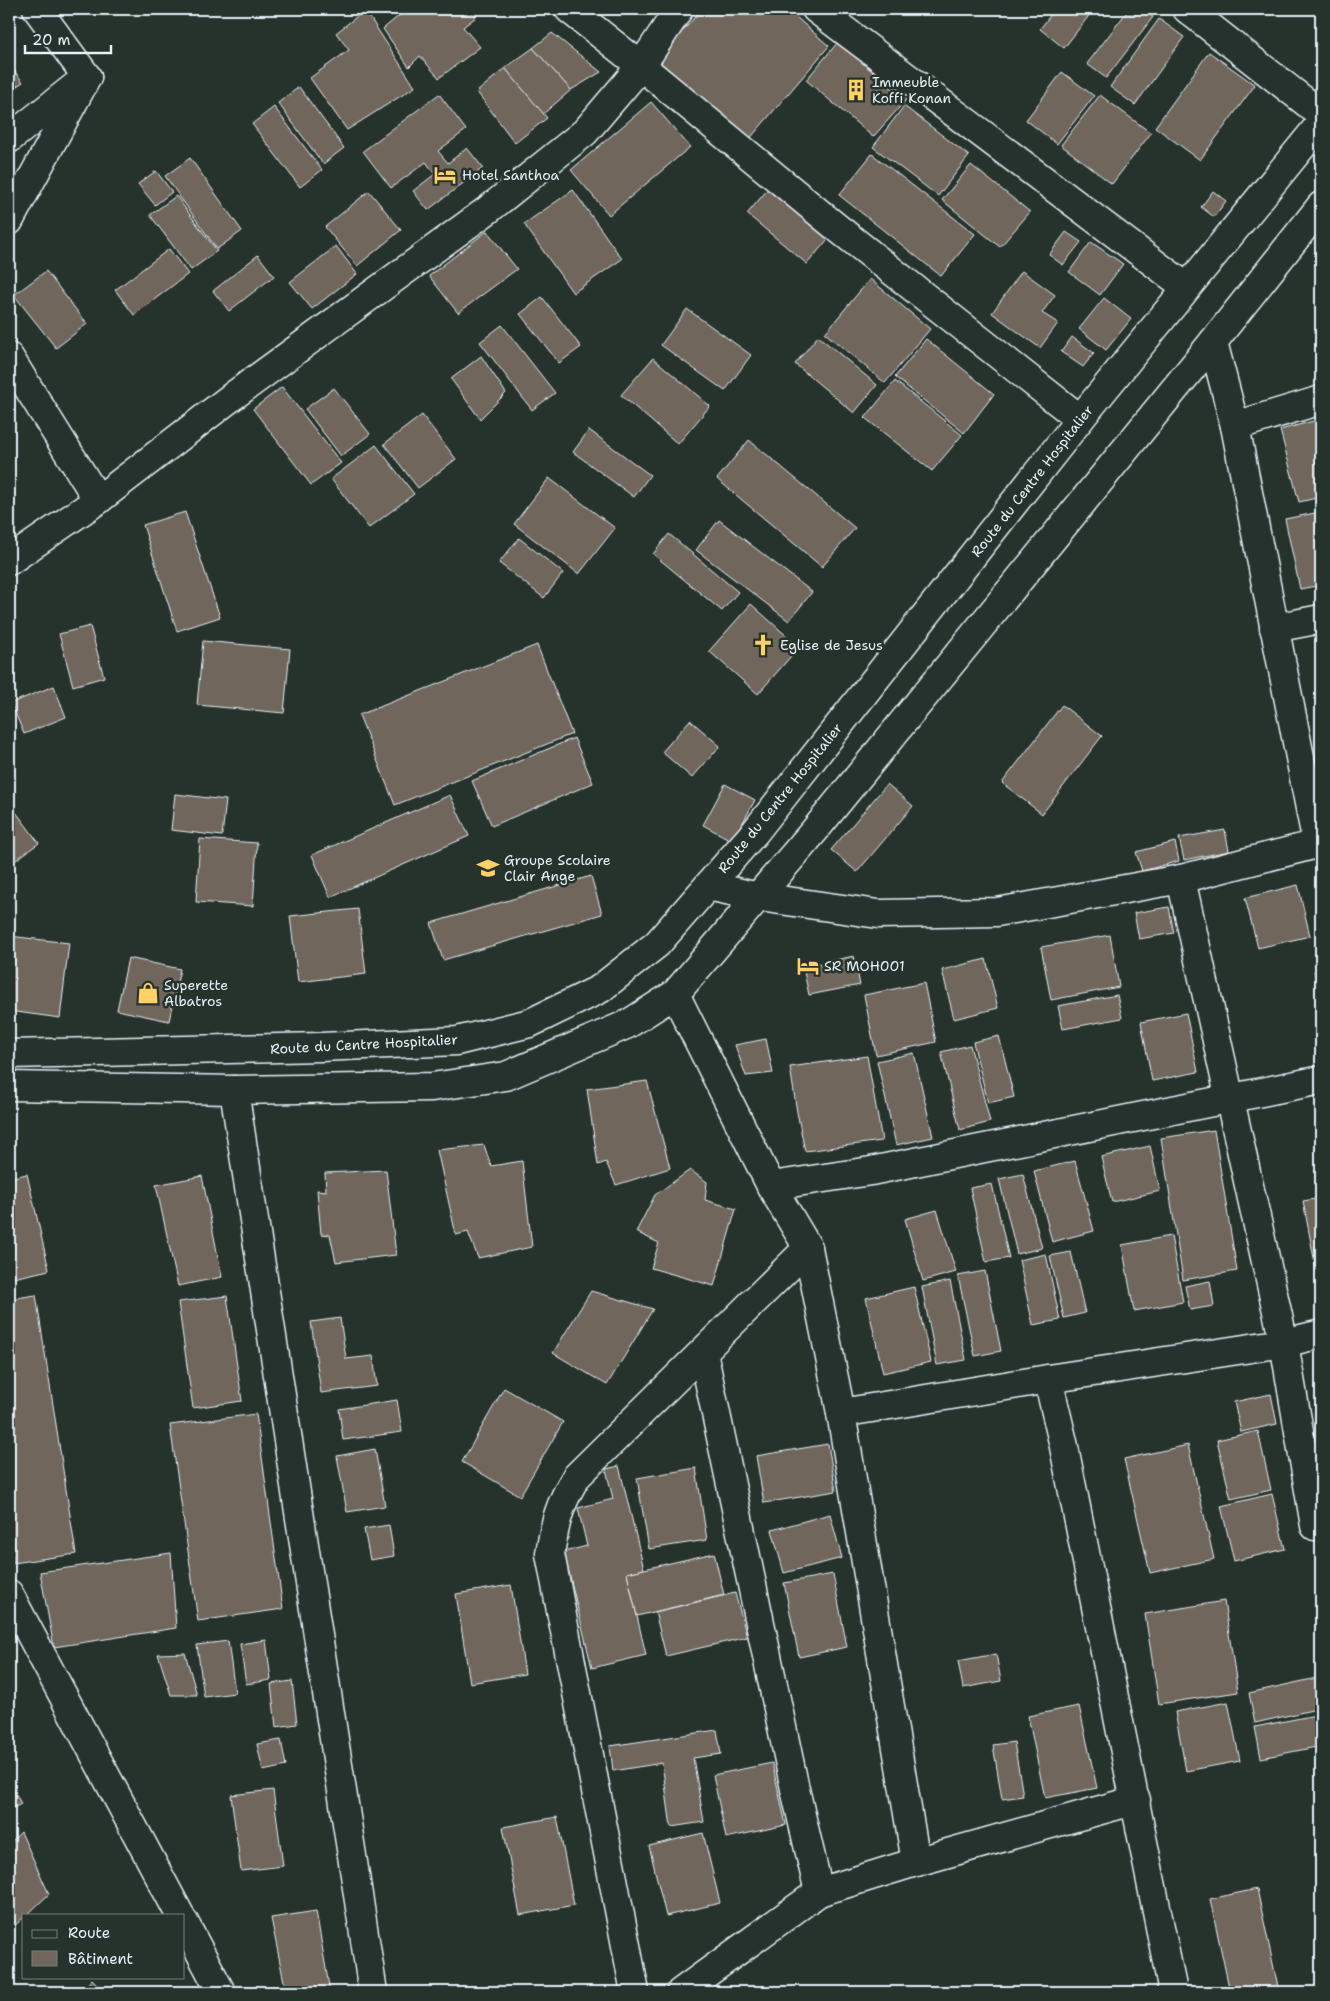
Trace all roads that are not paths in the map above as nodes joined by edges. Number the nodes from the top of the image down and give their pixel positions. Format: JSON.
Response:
{"nodes":[{"id":1,"x":37,"y":9,"type":"edge"},
{"id":2,"x":569,"y":9,"type":"edge"},
{"id":3,"x":679,"y":9,"type":"edge"},
{"id":4,"x":816,"y":9,"type":"edge"},
{"id":5,"x":1187,"y":9,"type":"edge"},
{"id":6,"x":641,"y":66,"type":"junction"},
{"id":7,"x":86,"y":77,"type":"junction"},
{"id":8,"x":1321,"y":114,"type":"edge"},
{"id":9,"x":1321,"y":123,"type":"edge"},
{"id":10,"x":9,"y":139,"type":"edge"},
{"id":11,"x":1321,"y":206,"type":"edge"},
{"id":12,"x":9,"y":221,"type":"edge"},
{"id":13,"x":1186,"y":287,"type":"junction"},
{"id":14,"x":1213,"y":342,"type":"junction"},
{"id":15,"x":9,"y":357,"type":"edge"},
{"id":16,"x":1321,"y":400,"type":"edge"},
{"id":17,"x":1080,"y":419,"type":"junction"},
{"id":18,"x":1235,"y":426,"type":"junction"},
{"id":19,"x":98,"y":500,"type":"junction"},
{"id":20,"x":9,"y":560,"type":"edge"},
{"id":21,"x":1321,"y":619,"type":"edge"},
{"id":22,"x":1274,"y":628,"type":"junction"},
{"id":23,"x":1319,"y":844,"type":"edge"},
{"id":24,"x":1181,"y":879,"type":"junction"},
{"id":25,"x":708,"y":886,"type":"junction"},
{"id":26,"x":760,"y":897,"type":"junction"},
{"id":27,"x":675,"y":994,"type":"junction"},
{"id":28,"x":9,"y":1054,"type":"edge"},
{"id":29,"x":1321,"y":1080,"type":"edge"},
{"id":30,"x":9,"y":1086,"type":"edge"},
{"id":31,"x":234,"y":1090,"type":"junction"},
{"id":32,"x":1229,"y":1097,"type":"junction"},
{"id":33,"x":771,"y":1186,"type":"junction"},
{"id":34,"x":808,"y":1248,"type":"junction"},
{"id":35,"x":1321,"y":1334,"type":"edge"},
{"id":36,"x":1284,"y":1343,"type":"junction"},
{"id":37,"x":703,"y":1352,"type":"junction"},
{"id":38,"x":1048,"y":1379,"type":"junction"},
{"id":39,"x":841,"y":1413,"type":"junction"},
{"id":40,"x":1315,"y":1526,"type":"dead end"},
{"id":41,"x":9,"y":1594,"type":"edge"},
{"id":42,"x":1136,"y":1800,"type":"junction"},
{"id":43,"x":916,"y":1862,"type":"junction"},
{"id":44,"x":819,"y":1892,"type":"junction"},
{"id":45,"x":179,"y":1914,"type":"edge"},
{"id":46,"x":185,"y":1924,"type":"edge"},
{"id":47,"x":221,"y":1992,"type":"edge"},
{"id":48,"x":372,"y":1992,"type":"edge"},
{"id":49,"x":635,"y":1992,"type":"edge"},
{"id":50,"x":681,"y":1992,"type":"edge"},
{"id":51,"x":1173,"y":1992,"type":"edge"}],
"edges":[{"from":1,"to":7,"type":"street"},
{"from":2,"to":6,"type":"street"},
{"from":3,"to":6,"type":"street"},
{"from":4,"to":13,"type":"street"},
{"from":5,"to":8,"type":"street"},
{"from":6,"to":17,"type":"street"},
{"from":6,"to":19,"type":"street"},
{"from":7,"to":10,"type":"street"},
{"from":7,"to":12,"type":"street"},
{"from":9,"to":13,"type":"street","name":"Route du Centre Hospitalier"},
{"from":11,"to":14,"type":"street"},
{"from":13,"to":17,"type":"street","name":"Route du Centre Hospitalier"},
{"from":14,"to":18,"type":"street"},
{"from":14,"to":26,"type":"street"},
{"from":15,"to":19,"type":"street"},
{"from":16,"to":18,"type":"street"},
{"from":17,"to":25,"type":"street","name":"Route du Centre Hospitalier"},
{"from":18,"to":22,"type":"street"},
{"from":19,"to":20,"type":"street"},
{"from":21,"to":22,"type":"street"},
{"from":22,"to":23,"type":"street"},
{"from":23,"to":24,"type":"street"},
{"from":24,"to":26,"type":"street"},
{"from":24,"to":32,"type":"street"},
{"from":25,"to":26,"type":"street"},
{"from":25,"to":28,"type":"street","name":"Route du Centre Hospitalier"},
{"from":26,"to":27,"type":"street"},
{"from":27,"to":31,"type":"street"},
{"from":27,"to":33,"type":"street"},
{"from":29,"to":32,"type":"street"},
{"from":30,"to":31,"type":"street"},
{"from":31,"to":48,"type":"street"},
{"from":32,"to":33,"type":"street"},
{"from":32,"to":36,"type":"street"},
{"from":33,"to":34,"type":"street"},
{"from":34,"to":37,"type":"street"},
{"from":34,"to":39,"type":"street"},
{"from":35,"to":36,"type":"street"},
{"from":36,"to":38,"type":"street"},
{"from":36,"to":40,"type":"street"},
{"from":37,"to":44,"type":"street"},
{"from":37,"to":49,"type":"street"},
{"from":38,"to":39,"type":"street"},
{"from":38,"to":42,"type":"street"},
{"from":39,"to":43,"type":"street"},
{"from":41,"to":45,"type":"street"},
{"from":42,"to":43,"type":"street"},
{"from":42,"to":51,"type":"street"},
{"from":43,"to":44,"type":"street"},
{"from":44,"to":50,"type":"street"},
{"from":46,"to":47,"type":"street"}]}
